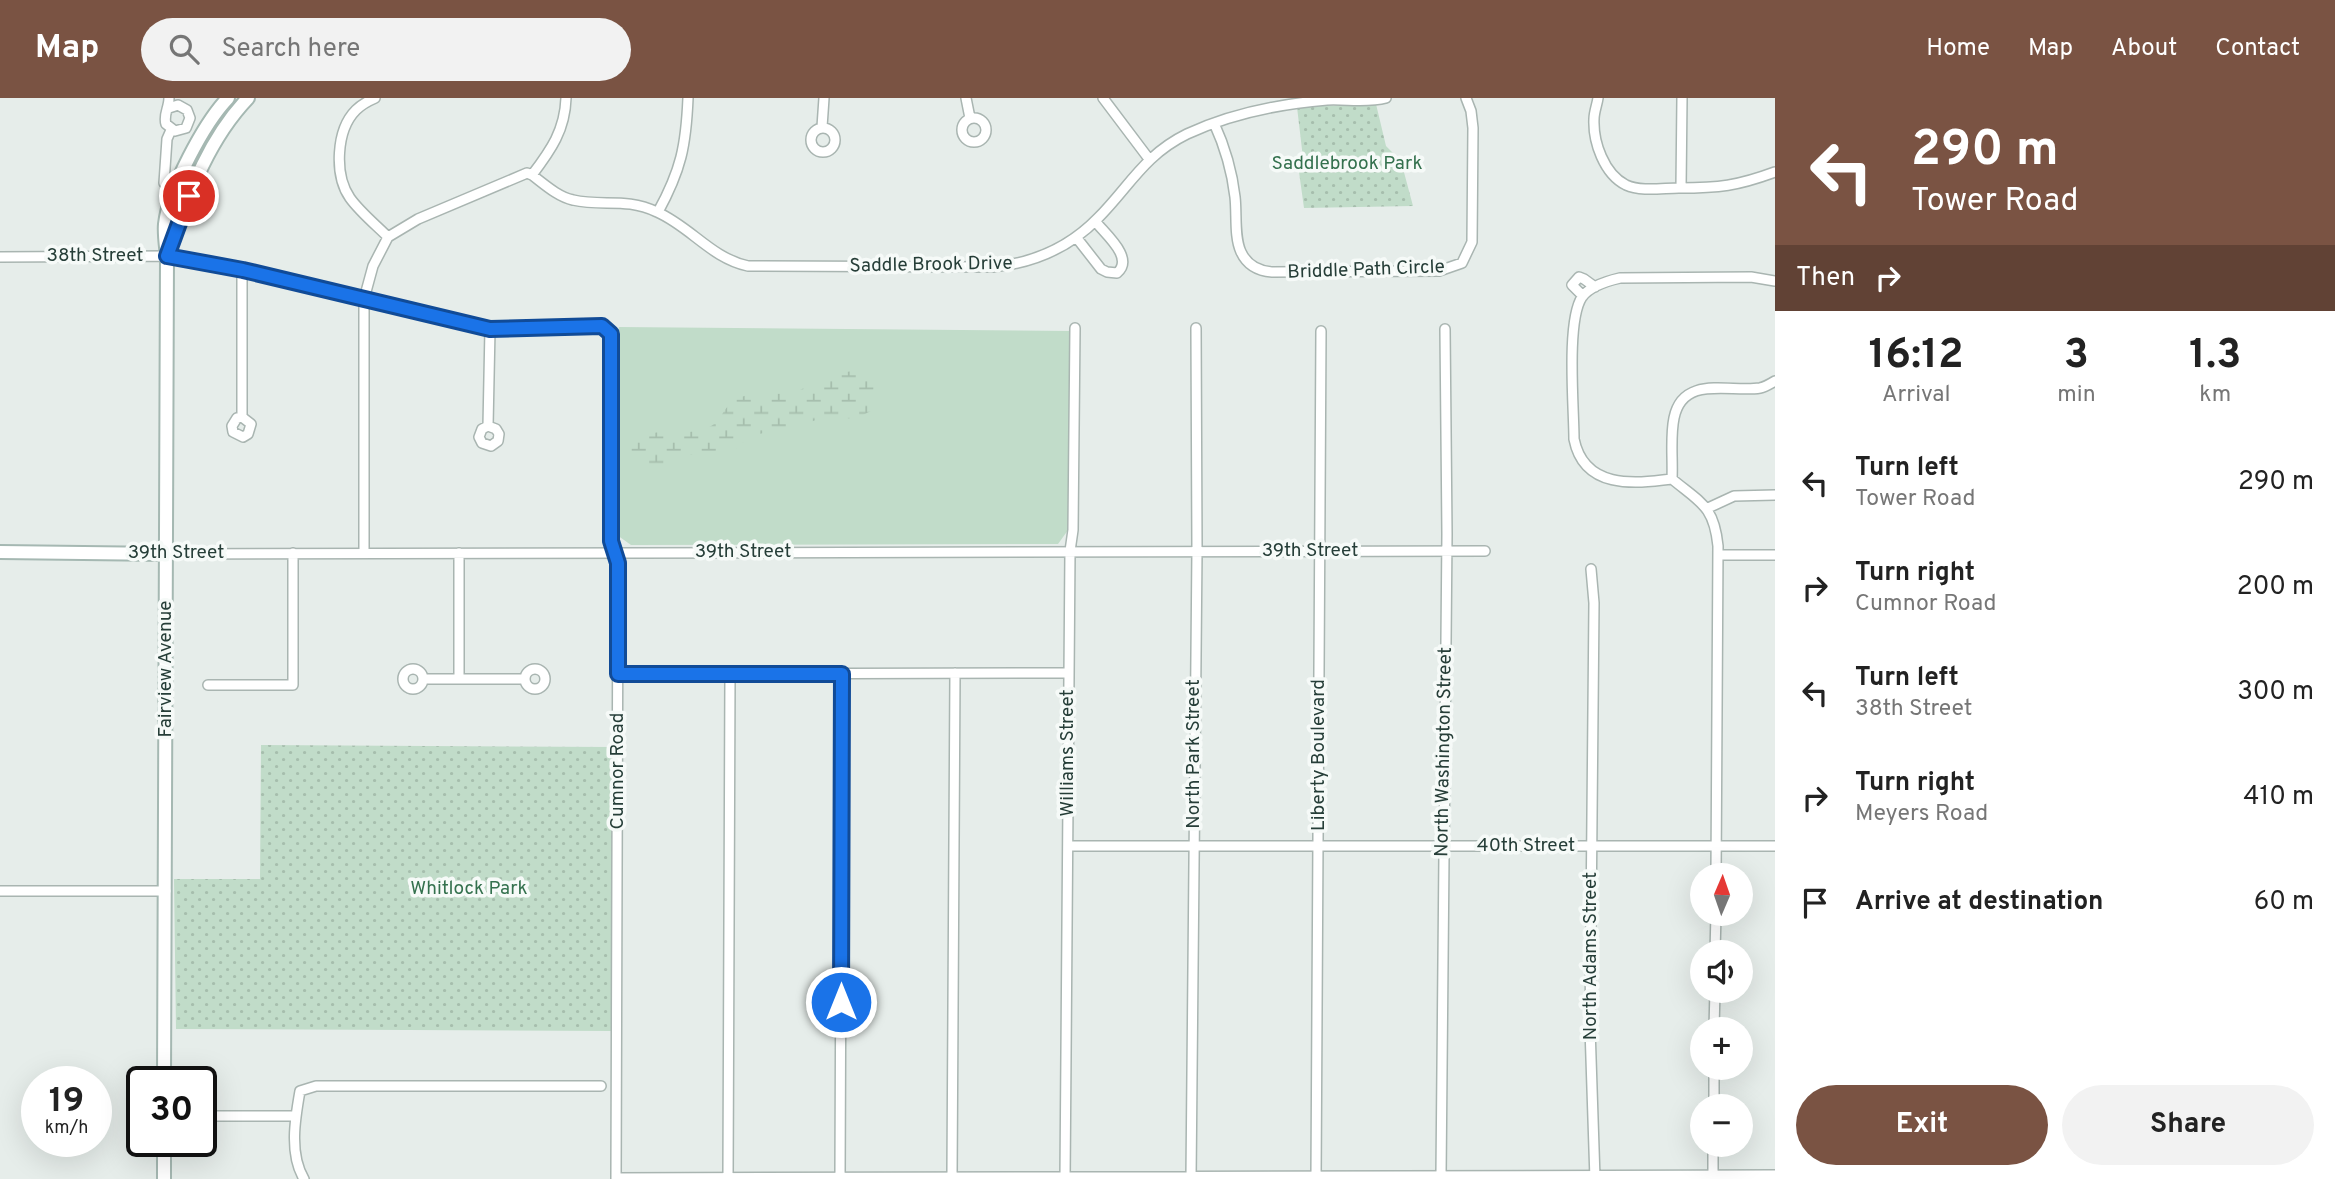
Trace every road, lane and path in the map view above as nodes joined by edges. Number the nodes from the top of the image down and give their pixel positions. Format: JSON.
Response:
{"nodes":[{"id":1,"x":228,"y":98,"type":"edge"},
{"id":2,"x":248,"y":98,"type":"edge"},
{"id":3,"x":374,"y":98,"type":"edge"},
{"id":4,"x":566,"y":98,"type":"edge"},
{"id":5,"x":688,"y":98,"type":"edge"},
{"id":6,"x":824,"y":98,"type":"edge"},
{"id":7,"x":966,"y":98,"type":"edge"},
{"id":8,"x":1103,"y":98,"type":"edge"},
{"id":9,"x":1386,"y":98,"type":"edge"},
{"id":10,"x":1466,"y":98,"type":"edge"},
{"id":11,"x":1598,"y":98,"type":"edge"},
{"id":12,"x":1682,"y":98,"type":"edge"},
{"id":13,"x":169,"y":103,"type":"edge"},
{"id":14,"x":970,"y":118,"type":"dead end"},
{"id":15,"x":1214,"y":123,"type":"junction"},
{"id":16,"x":822,"y":127,"type":"dead end"},
{"id":17,"x":171,"y":130,"type":"junction"},
{"id":18,"x":1149,"y":159,"type":"junction"},
{"id":19,"x":1775,"y":172,"type":"edge"},
{"id":20,"x":532,"y":175,"type":"junction"},
{"id":21,"x":164,"y":183,"type":"dead end"},
{"id":22,"x":1681,"y":188,"type":"junction"},
{"id":23,"x":658,"y":212,"type":"junction"},
{"id":24,"x":1095,"y":221,"type":"junction"},
{"id":25,"x":388,"y":237,"type":"junction"},
{"id":26,"x":1076,"y":237,"type":"junction"},
{"id":27,"x":167,"y":256,"type":"junction"},
{"id":28,"x":0,"y":257,"type":"edge"},
{"id":29,"x":243,"y":270,"type":"junction"},
{"id":30,"x":1775,"y":281,"type":"edge"},
{"id":31,"x":364,"y":299,"type":"junction"},
{"id":32,"x":602,"y":326,"type":"joint"},
{"id":33,"x":1076,"y":328,"type":"dead end"},
{"id":34,"x":1196,"y":328,"type":"dead end"},
{"id":35,"x":1446,"y":328,"type":"dead end"},
{"id":36,"x":490,"y":329,"type":"junction"},
{"id":37,"x":1321,"y":331,"type":"dead end"},
{"id":38,"x":1775,"y":381,"type":"edge"},
{"id":39,"x":242,"y":417,"type":"dead end"},
{"id":40,"x":488,"y":426,"type":"dead end"},
{"id":41,"x":1672,"y":479,"type":"junction"},
{"id":42,"x":1775,"y":495,"type":"edge"},
{"id":43,"x":1708,"y":508,"type":"junction"},
{"id":44,"x":1197,"y":550,"type":"junction"},
{"id":45,"x":1070,"y":551,"type":"junction"},
{"id":46,"x":1322,"y":551,"type":"junction"},
{"id":47,"x":1446,"y":551,"type":"junction"},
{"id":48,"x":1485,"y":551,"type":"dead end"},
{"id":49,"x":0,"y":552,"type":"edge"},
{"id":50,"x":614,"y":552,"type":"junction"},
{"id":51,"x":364,"y":553,"type":"junction"},
{"id":52,"x":459,"y":553,"type":"junction"},
{"id":53,"x":166,"y":554,"type":"junction"},
{"id":54,"x":293,"y":554,"type":"junction"},
{"id":55,"x":1718,"y":555,"type":"junction"},
{"id":56,"x":1775,"y":555,"type":"edge"},
{"id":57,"x":1591,"y":569,"type":"dead end"},
{"id":58,"x":955,"y":673,"type":"junction"},
{"id":59,"x":1069,"y":673,"type":"junction"},
{"id":60,"x":618,"y":674,"type":"junction"},
{"id":61,"x":730,"y":674,"type":"junction"},
{"id":62,"x":842,"y":674,"type":"junction"},
{"id":63,"x":423,"y":679,"type":"dead end"},
{"id":64,"x":458,"y":679,"type":"junction"},
{"id":65,"x":525,"y":679,"type":"dead end"},
{"id":66,"x":208,"y":685,"type":"dead end"},
{"id":67,"x":1775,"y":845,"type":"edge"},
{"id":68,"x":1068,"y":846,"type":"junction"},
{"id":69,"x":1443,"y":846,"type":"junction"},
{"id":70,"x":1592,"y":846,"type":"junction"},
{"id":71,"x":1716,"y":846,"type":"junction"},
{"id":72,"x":1194,"y":847,"type":"junction"},
{"id":73,"x":1318,"y":847,"type":"junction"},
{"id":74,"x":1716,"y":863,"type":"edge"},
{"id":75,"x":0,"y":891,"type":"edge"},
{"id":76,"x":166,"y":891,"type":"junction"},
{"id":77,"x":164,"y":1066,"type":"edge"},
{"id":78,"x":601,"y":1086,"type":"dead end"},
{"id":79,"x":217,"y":1116,"type":"edge"},
{"id":80,"x":296,"y":1116,"type":"junction"},
{"id":81,"x":164,"y":1157,"type":"edge"},
{"id":82,"x":1713,"y":1157,"type":"edge"},
{"id":83,"x":1775,"y":1174,"type":"edge"},
{"id":84,"x":1441,"y":1176,"type":"junction"},
{"id":85,"x":840,"y":1177,"type":"junction"},
{"id":86,"x":952,"y":1177,"type":"junction"},
{"id":87,"x":1316,"y":1177,"type":"edge"},
{"id":88,"x":1470,"y":1177,"type":"edge"},
{"id":89,"x":1595,"y":1177,"type":"edge"},
{"id":90,"x":1713,"y":1177,"type":"edge"},
{"id":91,"x":615,"y":1178,"type":"edge"},
{"id":92,"x":728,"y":1178,"type":"edge"},
{"id":93,"x":1065,"y":1178,"type":"edge"},
{"id":94,"x":1191,"y":1178,"type":"edge"},
{"id":95,"x":163,"y":1179,"type":"edge"},
{"id":96,"x":304,"y":1179,"type":"edge"}],
"edges":[{"from":1,"to":27,"type":"street","name":"Fairview Avenue"},
{"from":2,"to":27,"type":"street"},
{"from":3,"to":25,"type":"street"},
{"from":4,"to":20,"type":"street"},
{"from":5,"to":23,"type":"street"},
{"from":6,"to":16,"type":"street"},
{"from":7,"to":14,"type":"street"},
{"from":8,"to":18,"type":"street"},
{"from":9,"to":15,"type":"street","name":"Saddle Brook Drive"},
{"from":10,"to":15,"type":"street","name":"Briddle Path Circle"},
{"from":11,"to":22,"type":"street"},
{"from":12,"to":22,"type":"street"},
{"from":13,"to":17,"type":"street"},
{"from":13,"to":17,"type":"street"},
{"from":15,"to":18,"type":"street","name":"Saddle Brook Drive"},
{"from":17,"to":21,"type":"street"},
{"from":18,"to":24,"type":"street","name":"Saddle Brook Drive"},
{"from":19,"to":22,"type":"street"},
{"from":20,"to":23,"type":"street","name":"Saddle Brook Drive"},
{"from":20,"to":25,"type":"street"},
{"from":23,"to":26,"type":"street","name":"Saddle Brook Drive"},
{"from":24,"to":26,"type":"street","name":"Saddle Brook Drive"},
{"from":24,"to":26,"type":"street"},
{"from":25,"to":31,"type":"street"},
{"from":27,"to":28,"type":"street","name":"38th Street"},
{"from":27,"to":29,"type":"street","name":"38th Street"},
{"from":27,"to":53,"type":"street","name":"Fairview Avenue"},
{"from":29,"to":31,"type":"street","name":"38th Street"},
{"from":29,"to":39,"type":"street"},
{"from":30,"to":41,"type":"street"},
{"from":31,"to":36,"type":"street","name":"38th Street"},
{"from":31,"to":51,"type":"street"},
{"from":32,"to":36,"type":"street","name":"38th Street"},
{"from":32,"to":50,"type":"street","name":"Cumnor Road"},
{"from":33,"to":45,"type":"street","name":"Williams Street"},
{"from":34,"to":44,"type":"street","name":"North Park Street"},
{"from":35,"to":47,"type":"street","name":"North Washington Street"},
{"from":36,"to":40,"type":"street"},
{"from":37,"to":46,"type":"street","name":"Liberty Boulevard"},
{"from":38,"to":41,"type":"street"},
{"from":41,"to":43,"type":"street"},
{"from":42,"to":43,"type":"street"},
{"from":43,"to":55,"type":"street"},
{"from":44,"to":45,"type":"street","name":"39th Street"},
{"from":44,"to":46,"type":"street","name":"39th Street"},
{"from":44,"to":72,"type":"street","name":"North Park Street"},
{"from":45,"to":50,"type":"street","name":"39th Street"},
{"from":45,"to":59,"type":"street","name":"Williams Street"},
{"from":46,"to":47,"type":"street","name":"39th Street"},
{"from":46,"to":73,"type":"street","name":"Liberty Boulevard"},
{"from":47,"to":48,"type":"street","name":"39th Street"},
{"from":47,"to":69,"type":"street","name":"North Washington Street"},
{"from":49,"to":53,"type":"street","name":"39th Street"},
{"from":50,"to":52,"type":"street","name":"39th Street"},
{"from":50,"to":60,"type":"street","name":"Cumnor Road"},
{"from":51,"to":52,"type":"street","name":"39th Street"},
{"from":51,"to":54,"type":"street","name":"39th Street"},
{"from":52,"to":64,"type":"street"},
{"from":53,"to":54,"type":"street","name":"39th Street"},
{"from":53,"to":76,"type":"street","name":"Fairview Avenue"},
{"from":54,"to":66,"type":"street"},
{"from":55,"to":56,"type":"street"},
{"from":55,"to":71,"type":"street"},
{"from":57,"to":70,"type":"street","name":"North Adams Street"},
{"from":58,"to":59,"type":"street"},
{"from":58,"to":62,"type":"street"},
{"from":58,"to":86,"type":"street"},
{"from":59,"to":68,"type":"street","name":"Williams Street"},
{"from":60,"to":61,"type":"street"},
{"from":60,"to":91,"type":"street","name":"Cumnor Road"},
{"from":61,"to":62,"type":"street"},
{"from":61,"to":92,"type":"street"},
{"from":62,"to":85,"type":"street"},
{"from":63,"to":64,"type":"street"},
{"from":64,"to":65,"type":"street"},
{"from":67,"to":71,"type":"street","name":"40th Street"},
{"from":68,"to":72,"type":"street","name":"40th Street"},
{"from":68,"to":93,"type":"street","name":"Williams Street"},
{"from":69,"to":70,"type":"street","name":"40th Street"},
{"from":69,"to":73,"type":"street","name":"40th Street"},
{"from":69,"to":84,"type":"street","name":"North Washington Street"},
{"from":70,"to":71,"type":"street","name":"40th Street"},
{"from":70,"to":89,"type":"street","name":"North Adams Street"},
{"from":71,"to":74,"type":"street"},
{"from":72,"to":73,"type":"street","name":"40th Street"},
{"from":72,"to":94,"type":"street","name":"North Park Street"},
{"from":73,"to":87,"type":"street","name":"Liberty Boulevard"},
{"from":75,"to":76,"type":"street"},
{"from":76,"to":77,"type":"street","name":"Fairview Avenue"},
{"from":78,"to":80,"type":"street"},
{"from":79,"to":80,"type":"street"},
{"from":80,"to":96,"type":"street"},
{"from":81,"to":95,"type":"street"},
{"from":82,"to":90,"type":"street"},
{"from":83,"to":90,"type":"street"},
{"from":84,"to":87,"type":"street"},
{"from":84,"to":88,"type":"street"},
{"from":85,"to":86,"type":"street"},
{"from":85,"to":92,"type":"street"},
{"from":86,"to":93,"type":"street"},
{"from":87,"to":94,"type":"street"},
{"from":88,"to":89,"type":"street"},
{"from":89,"to":90,"type":"street"},
{"from":91,"to":92,"type":"street"},
{"from":93,"to":94,"type":"street"}]}
